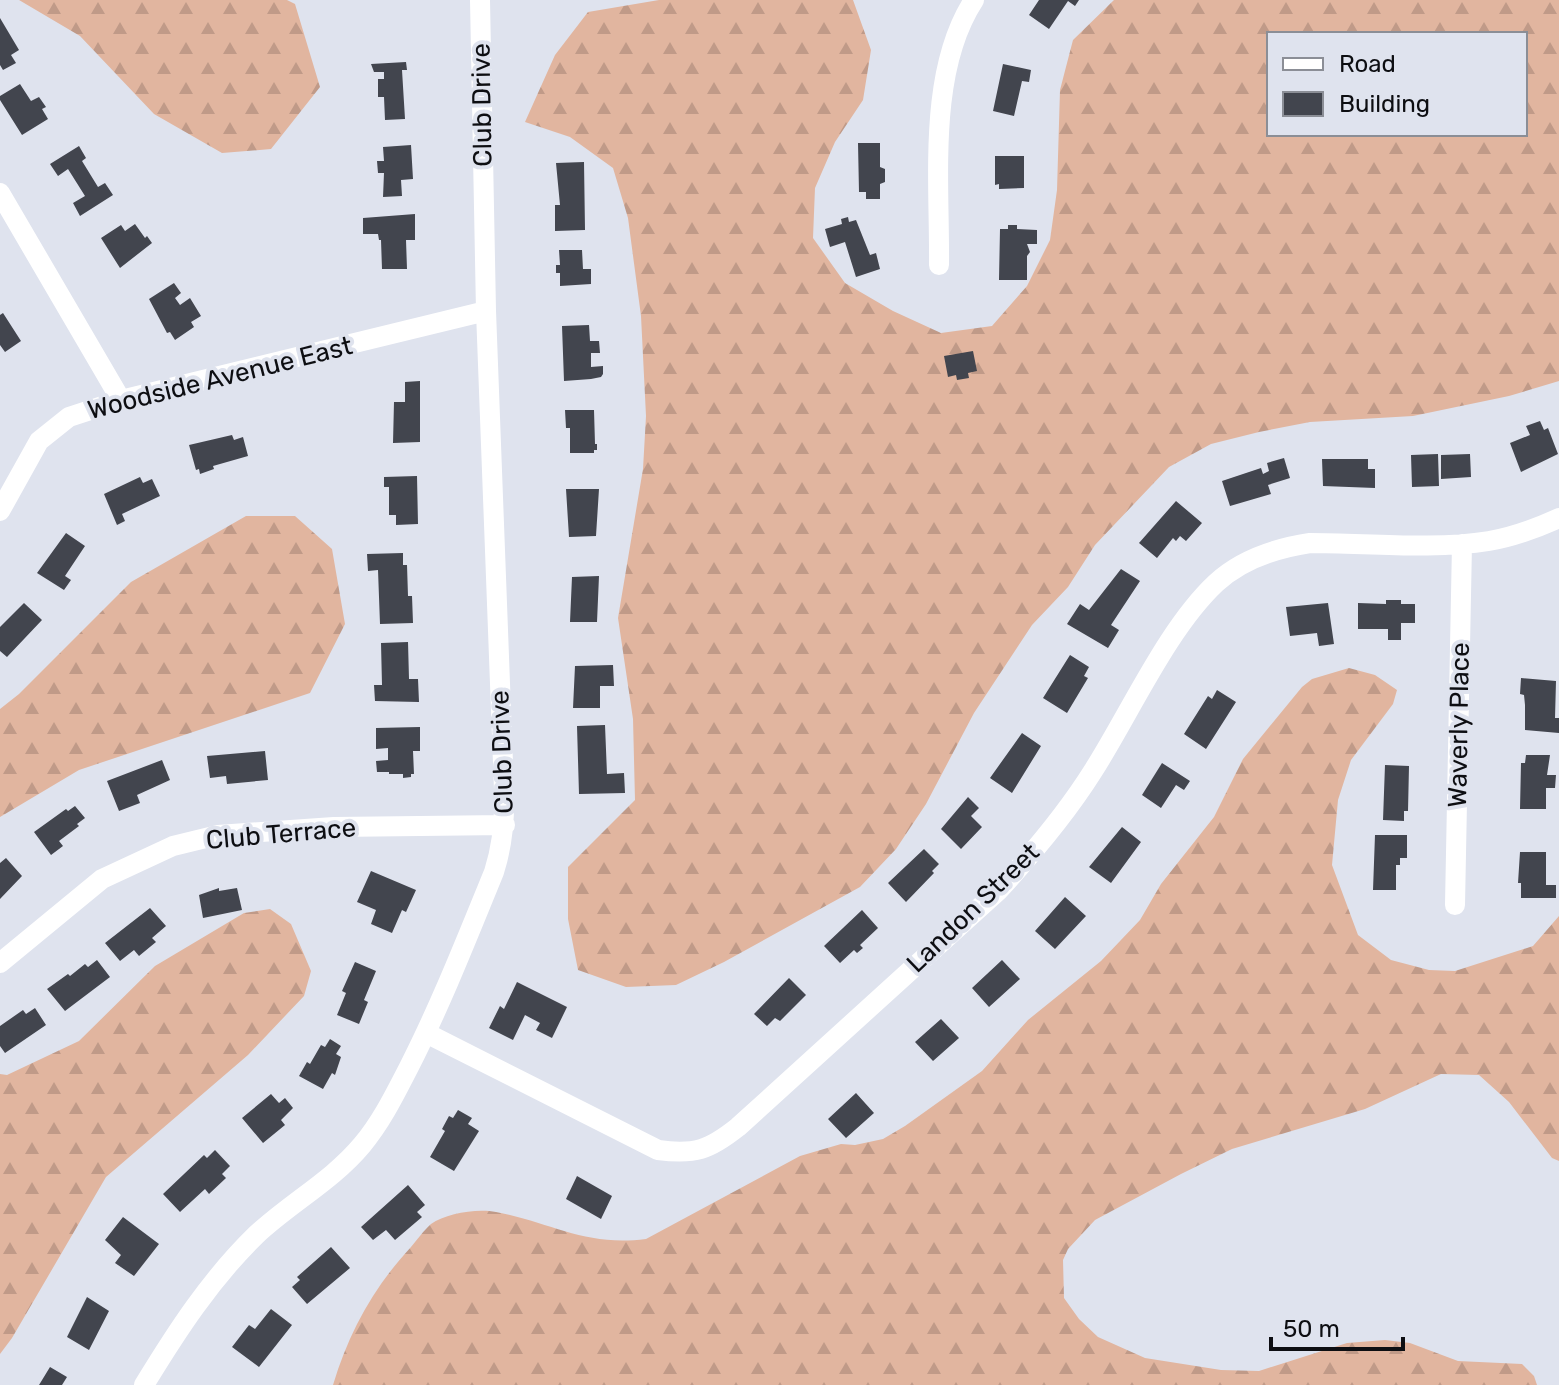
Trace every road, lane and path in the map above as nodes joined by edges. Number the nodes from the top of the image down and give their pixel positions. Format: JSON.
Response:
{"nodes":[{"id":1,"x":480,"y":0,"type":"edge"},
{"id":2,"x":974,"y":0,"type":"edge"},
{"id":3,"x":0,"y":193,"type":"edge"},
{"id":4,"x":939,"y":265,"type":"dead end"},
{"id":5,"x":486,"y":311,"type":"junction"},
{"id":6,"x":121,"y":400,"type":"junction"},
{"id":7,"x":0,"y":511,"type":"edge"},
{"id":8,"x":1559,"y":518,"type":"edge"},
{"id":9,"x":1462,"y":544,"type":"junction"},
{"id":10,"x":505,"y":825,"type":"junction"},
{"id":11,"x":1455,"y":905,"type":"dead end"},
{"id":12,"x":0,"y":963,"type":"edge"},
{"id":13,"x":426,"y":1033,"type":"junction"},
{"id":14,"x":144,"y":1385,"type":"edge"}],
"edges":[{"from":1,"to":5,"type":"street","name":"Club Drive"},
{"from":2,"to":4,"type":"street"},
{"from":3,"to":6,"type":"street"},
{"from":5,"to":6,"type":"street","name":"Woodside Avenue East"},
{"from":5,"to":10,"type":"street","name":"Club Drive"},
{"from":6,"to":7,"type":"street","name":"Woodside Avenue East"},
{"from":8,"to":9,"type":"street","name":"Landon Street"},
{"from":9,"to":11,"type":"street","name":"Waverly Place"},
{"from":9,"to":13,"type":"street","name":"Landon Street"},
{"from":10,"to":12,"type":"street","name":"Club Terrace"},
{"from":10,"to":13,"type":"street","name":"Club Drive"},
{"from":13,"to":14,"type":"street","name":"Club Drive"}]}
